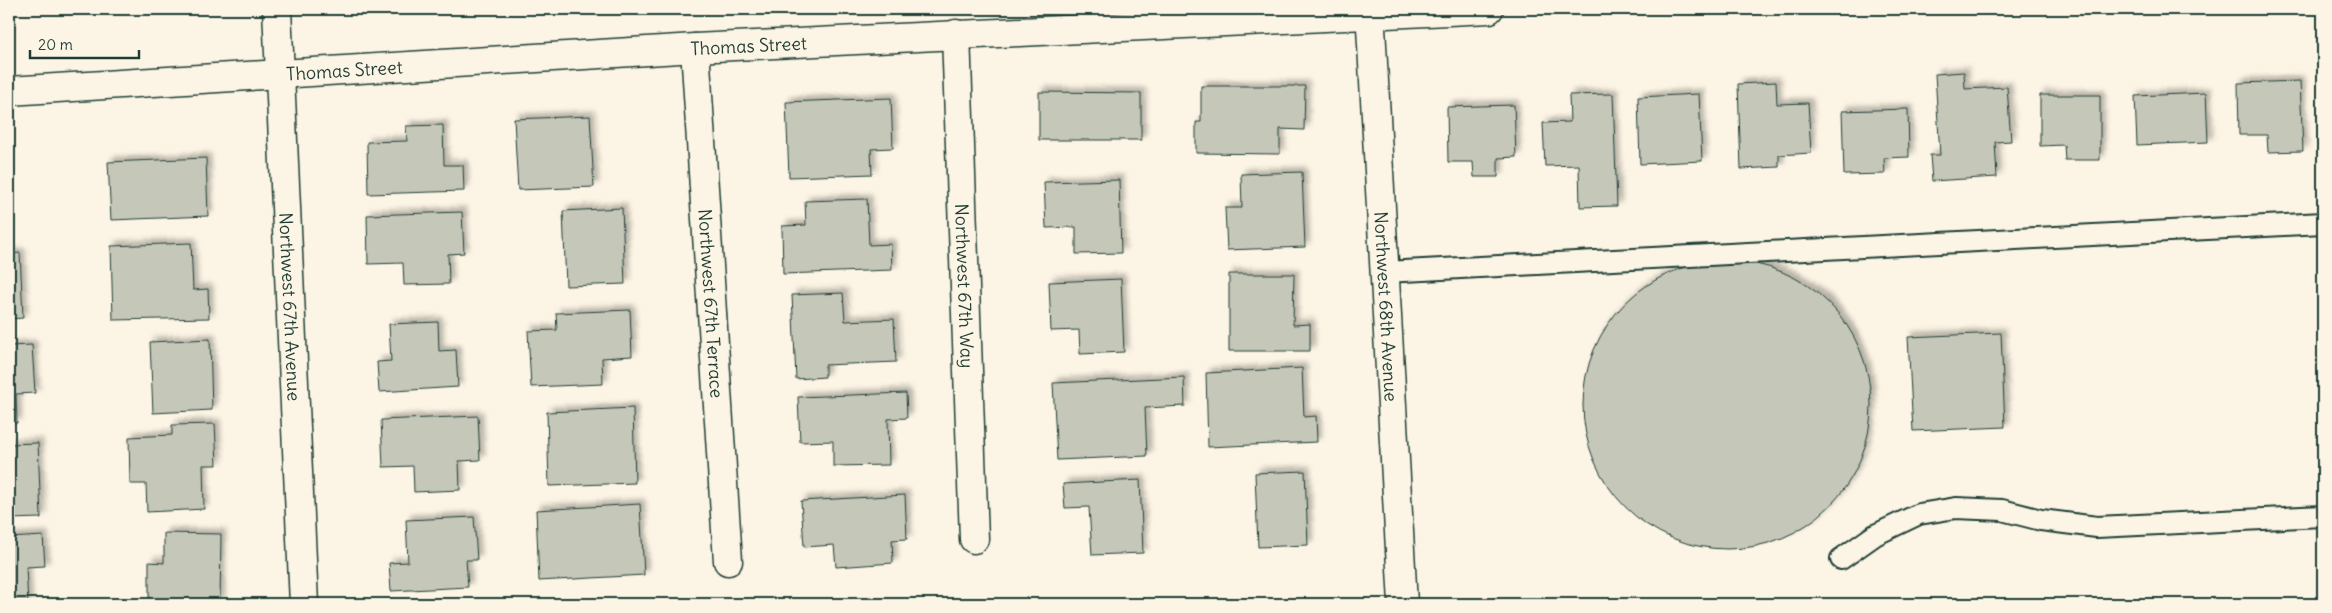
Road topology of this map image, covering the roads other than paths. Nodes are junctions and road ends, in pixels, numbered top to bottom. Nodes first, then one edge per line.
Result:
1 (277, 9) edge
2 (1489, 9) edge
3 (1370, 12) edge
4 (956, 34) junction
5 (695, 48) junction
6 (280, 73) junction
7 (9, 91) edge
8 (2323, 223) edge
9 (1385, 272) junction
10 (2323, 516) edge
11 (974, 539) dead end
12 (1841, 559) dead end
13 (728, 561) dead end
14 (304, 604) edge
15 (1403, 604) edge

1 - 6 street, Northwest 67th Avenue
2 - 3 street, Thomas Street
3 - 4 street, Thomas Street
3 - 9 street, Northwest 68th Avenue
4 - 5 street, Thomas Street
4 - 11 street, Northwest 67th Way
5 - 6 street, Thomas Street
5 - 13 street, Northwest 67th Terrace
6 - 7 street, Thomas Street
6 - 14 street, Northwest 67th Avenue
8 - 9 lane
9 - 15 street, Northwest 68th Avenue
10 - 12 lane

